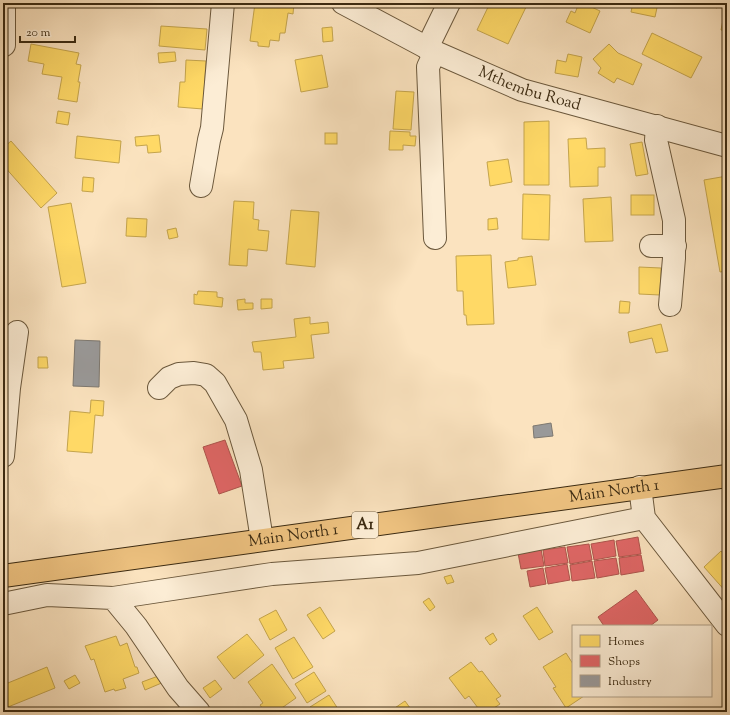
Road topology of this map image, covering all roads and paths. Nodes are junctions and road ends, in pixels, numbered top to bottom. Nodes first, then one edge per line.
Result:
1 (4, 3) edge
2 (223, 3) edge
3 (343, 3) edge
4 (450, 3) edge
5 (4, 45) dead end
6 (431, 50) junction
7 (656, 126) junction
8 (727, 146) edge
9 (201, 186) dead end
10 (434, 238) dead end
11 (651, 246) dead end
12 (675, 246) junction
13 (670, 305) dead end
14 (17, 332) dead end
15 (159, 388) dead end
16 (3, 456) edge
17 (727, 476) edge
18 (640, 487) junction
19 (644, 518) junction
20 (262, 540) junction
21 (3, 576) edge
22 (113, 598) junction
23 (3, 604) edge
24 (727, 625) edge
25 (199, 712) edge

1 - 5 street
2 - 9 street
3 - 6 street, Mthembu Road
4 - 6 street
6 - 7 street, Mthembu Road
6 - 10 street
7 - 8 street, Mthembu Road
7 - 12 street
11 - 12 street
12 - 13 street
14 - 16 street
15 - 20 street
17 - 18 main road, Main North 1 / A1
18 - 19 street
18 - 20 main road, Main North 1 / A1
19 - 22 street
19 - 24 street
20 - 21 main road, Main North 1 / A1
22 - 23 street
22 - 25 street

